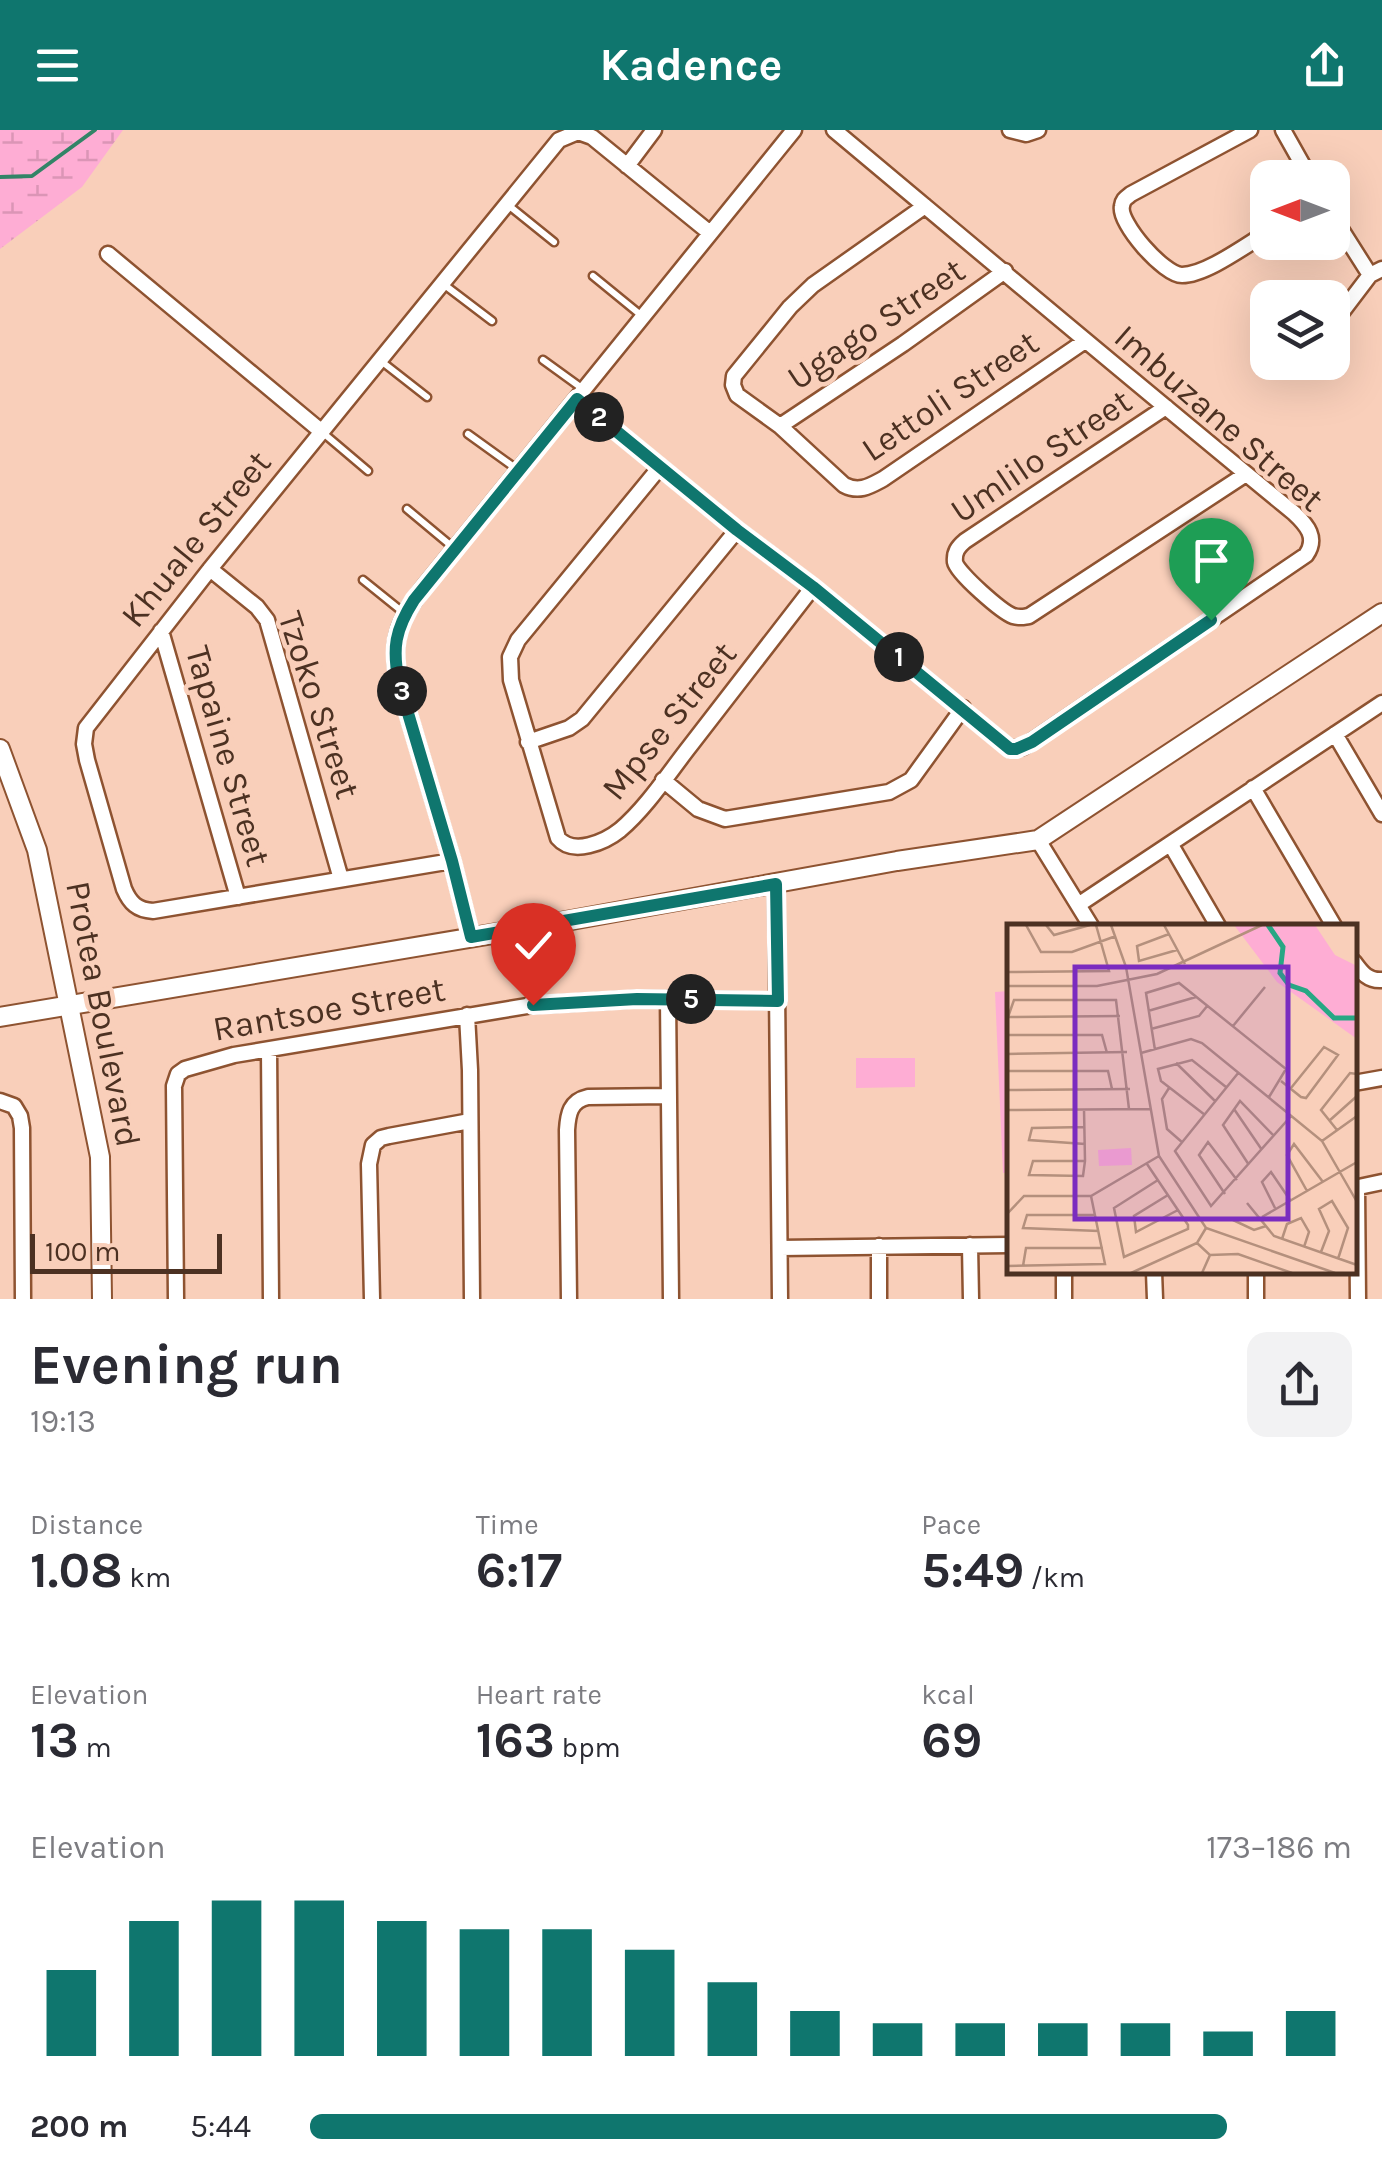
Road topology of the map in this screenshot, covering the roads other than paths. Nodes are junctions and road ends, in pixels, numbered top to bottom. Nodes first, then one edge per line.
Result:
1 (654, 130) edge
2 (794, 130) edge
3 (834, 130) edge
4 (1010, 130) edge
5 (1038, 130) edge
6 (1250, 130) edge
7 (1283, 130) edge
8 (1300, 160) edge
9 (627, 166) junction
10 (506, 204) junction
11 (926, 206) junction
12 (710, 233) junction
13 (1350, 239) edge
14 (554, 242) dead end
15 (1250, 242) edge
16 (108, 254) dead end
17 (1006, 272) junction
18 (1376, 272) edge
19 (593, 276) dead end
20 (442, 283) junction
21 (1350, 303) edge
22 (643, 317) junction
23 (492, 321) dead end
24 (1085, 342) junction
25 (380, 360) junction
26 (543, 360) dead end
27 (580, 395) junction
28 (427, 398) dead end
29 (1166, 407) junction
30 (780, 426) junction
31 (322, 432) junction
32 (468, 434) dead end
33 (660, 467) junction
34 (519, 470) junction
35 (368, 471) dead end
36 (1246, 474) junction
37 (408, 509) dead end
38 (737, 530) junction
39 (456, 550) junction
40 (210, 569) junction
41 (362, 580) dead end
42 (813, 587) junction
43 (405, 614) junction
44 (1382, 614) edge
45 (161, 631) junction
46 (1382, 702) edge
47 (962, 708) junction
48 (1335, 734) junction
49 (528, 742) junction
50 (0, 749) edge
51 (663, 780) junction
52 (1252, 788) junction
53 (1382, 814) edge
54 (1038, 840) junction
55 (1171, 845) junction
56 (452, 861) junction
57 (341, 879) junction
58 (776, 884) junction
59 (238, 898) junction
60 (1078, 905) junction
61 (1090, 924) edge
62 (1217, 924) edge
63 (1333, 924) edge
64 (471, 937) junction
65 (1357, 966) edge
66 (1382, 980) edge
67 (668, 999) junction
68 (778, 1001) junction
69 (70, 1005) junction
70 (467, 1015) junction
71 (0, 1016) edge
72 (269, 1050) junction
73 (1382, 1078) edge
74 (1357, 1082) edge
75 (668, 1096) junction
76 (0, 1101) edge
77 (470, 1121) junction
78 (1382, 1182) edge
79 (1357, 1188) edge
80 (1357, 1244) edge
81 (970, 1245) junction
82 (1007, 1245) edge
83 (879, 1246) junction
84 (780, 1248) junction
85 (23, 1299) edge
86 (102, 1299) edge
87 (176, 1299) edge
88 (271, 1299) edge
89 (372, 1299) edge
90 (472, 1299) edge
91 (569, 1299) edge
92 (670, 1299) edge
93 (780, 1299) edge
94 (880, 1299) edge
95 (971, 1299) edge
96 (1358, 1299) edge

1 - 9 street
2 - 12 street
3 - 11 street, Imbuzane Street
4 - 5 street
6 - 15 street
7 - 8 street
9 - 10 street, Khuale Street
9 - 12 street, Khuale Street
10 - 14 lane
10 - 20 street, Khuale Street
11 - 17 street, Imbuzane Street
11 - 30 street, Lettoli Street
12 - 22 street
13 - 18 street
16 - 31 street
17 - 24 street, Imbuzane Street
17 - 30 street, Ugago Street
18 - 21 street
19 - 22 lane
20 - 23 lane
20 - 25 street, Khuale Street
22 - 27 street
24 - 29 street, Imbuzane Street
24 - 30 street, Lettoli Street
25 - 28 lane
25 - 31 street, Khuale Street
26 - 27 lane
27 - 33 street, Imbuzane Street
27 - 34 street
29 - 36 street, Imbuzane Street
29 - 36 street, Umlilo Street
31 - 35 lane
31 - 40 street, Khuale Street
32 - 34 lane
33 - 38 street, Imbuzane Street
33 - 49 street, Mpse Street
34 - 39 street
36 - 47 street, Imbuzane Street
37 - 39 lane
38 - 42 street, Imbuzane Street
38 - 49 street
39 - 43 street
40 - 45 street, Khuale Street
40 - 57 street, Tzoko Street
41 - 43 lane
42 - 47 street, Imbuzane Street
42 - 51 street, Mpse Street
43 - 56 street
44 - 54 street
45 - 59 street, Tapaine Street
45 - 59 street, Khuale Street
46 - 48 street
47 - 51 street
48 - 52 street
48 - 53 street
49 - 51 street, Mpse Street
50 - 69 street, Protea Boulevard
52 - 55 street
52 - 63 street
54 - 58 street
54 - 60 street
55 - 60 street
55 - 62 street
56 - 57 street, Khuale Street
56 - 64 street
57 - 59 street, Khuale Street
58 - 64 street
58 - 68 street
60 - 61 street
64 - 69 street
65 - 66 street
67 - 68 street, Rantsoe Street
67 - 70 street, Rantsoe Street
67 - 75 street
68 - 84 street
69 - 71 street
69 - 86 street, Protea Boulevard
70 - 72 street, Rantsoe Street
70 - 77 street
72 - 87 street, Rantsoe Street
72 - 88 street
73 - 74 street
75 - 91 street
75 - 92 street
76 - 85 street
77 - 89 street
77 - 90 street
78 - 79 street
80 - 96 street
81 - 82 street
81 - 83 street
81 - 95 street
83 - 84 street
83 - 94 street
84 - 93 street

